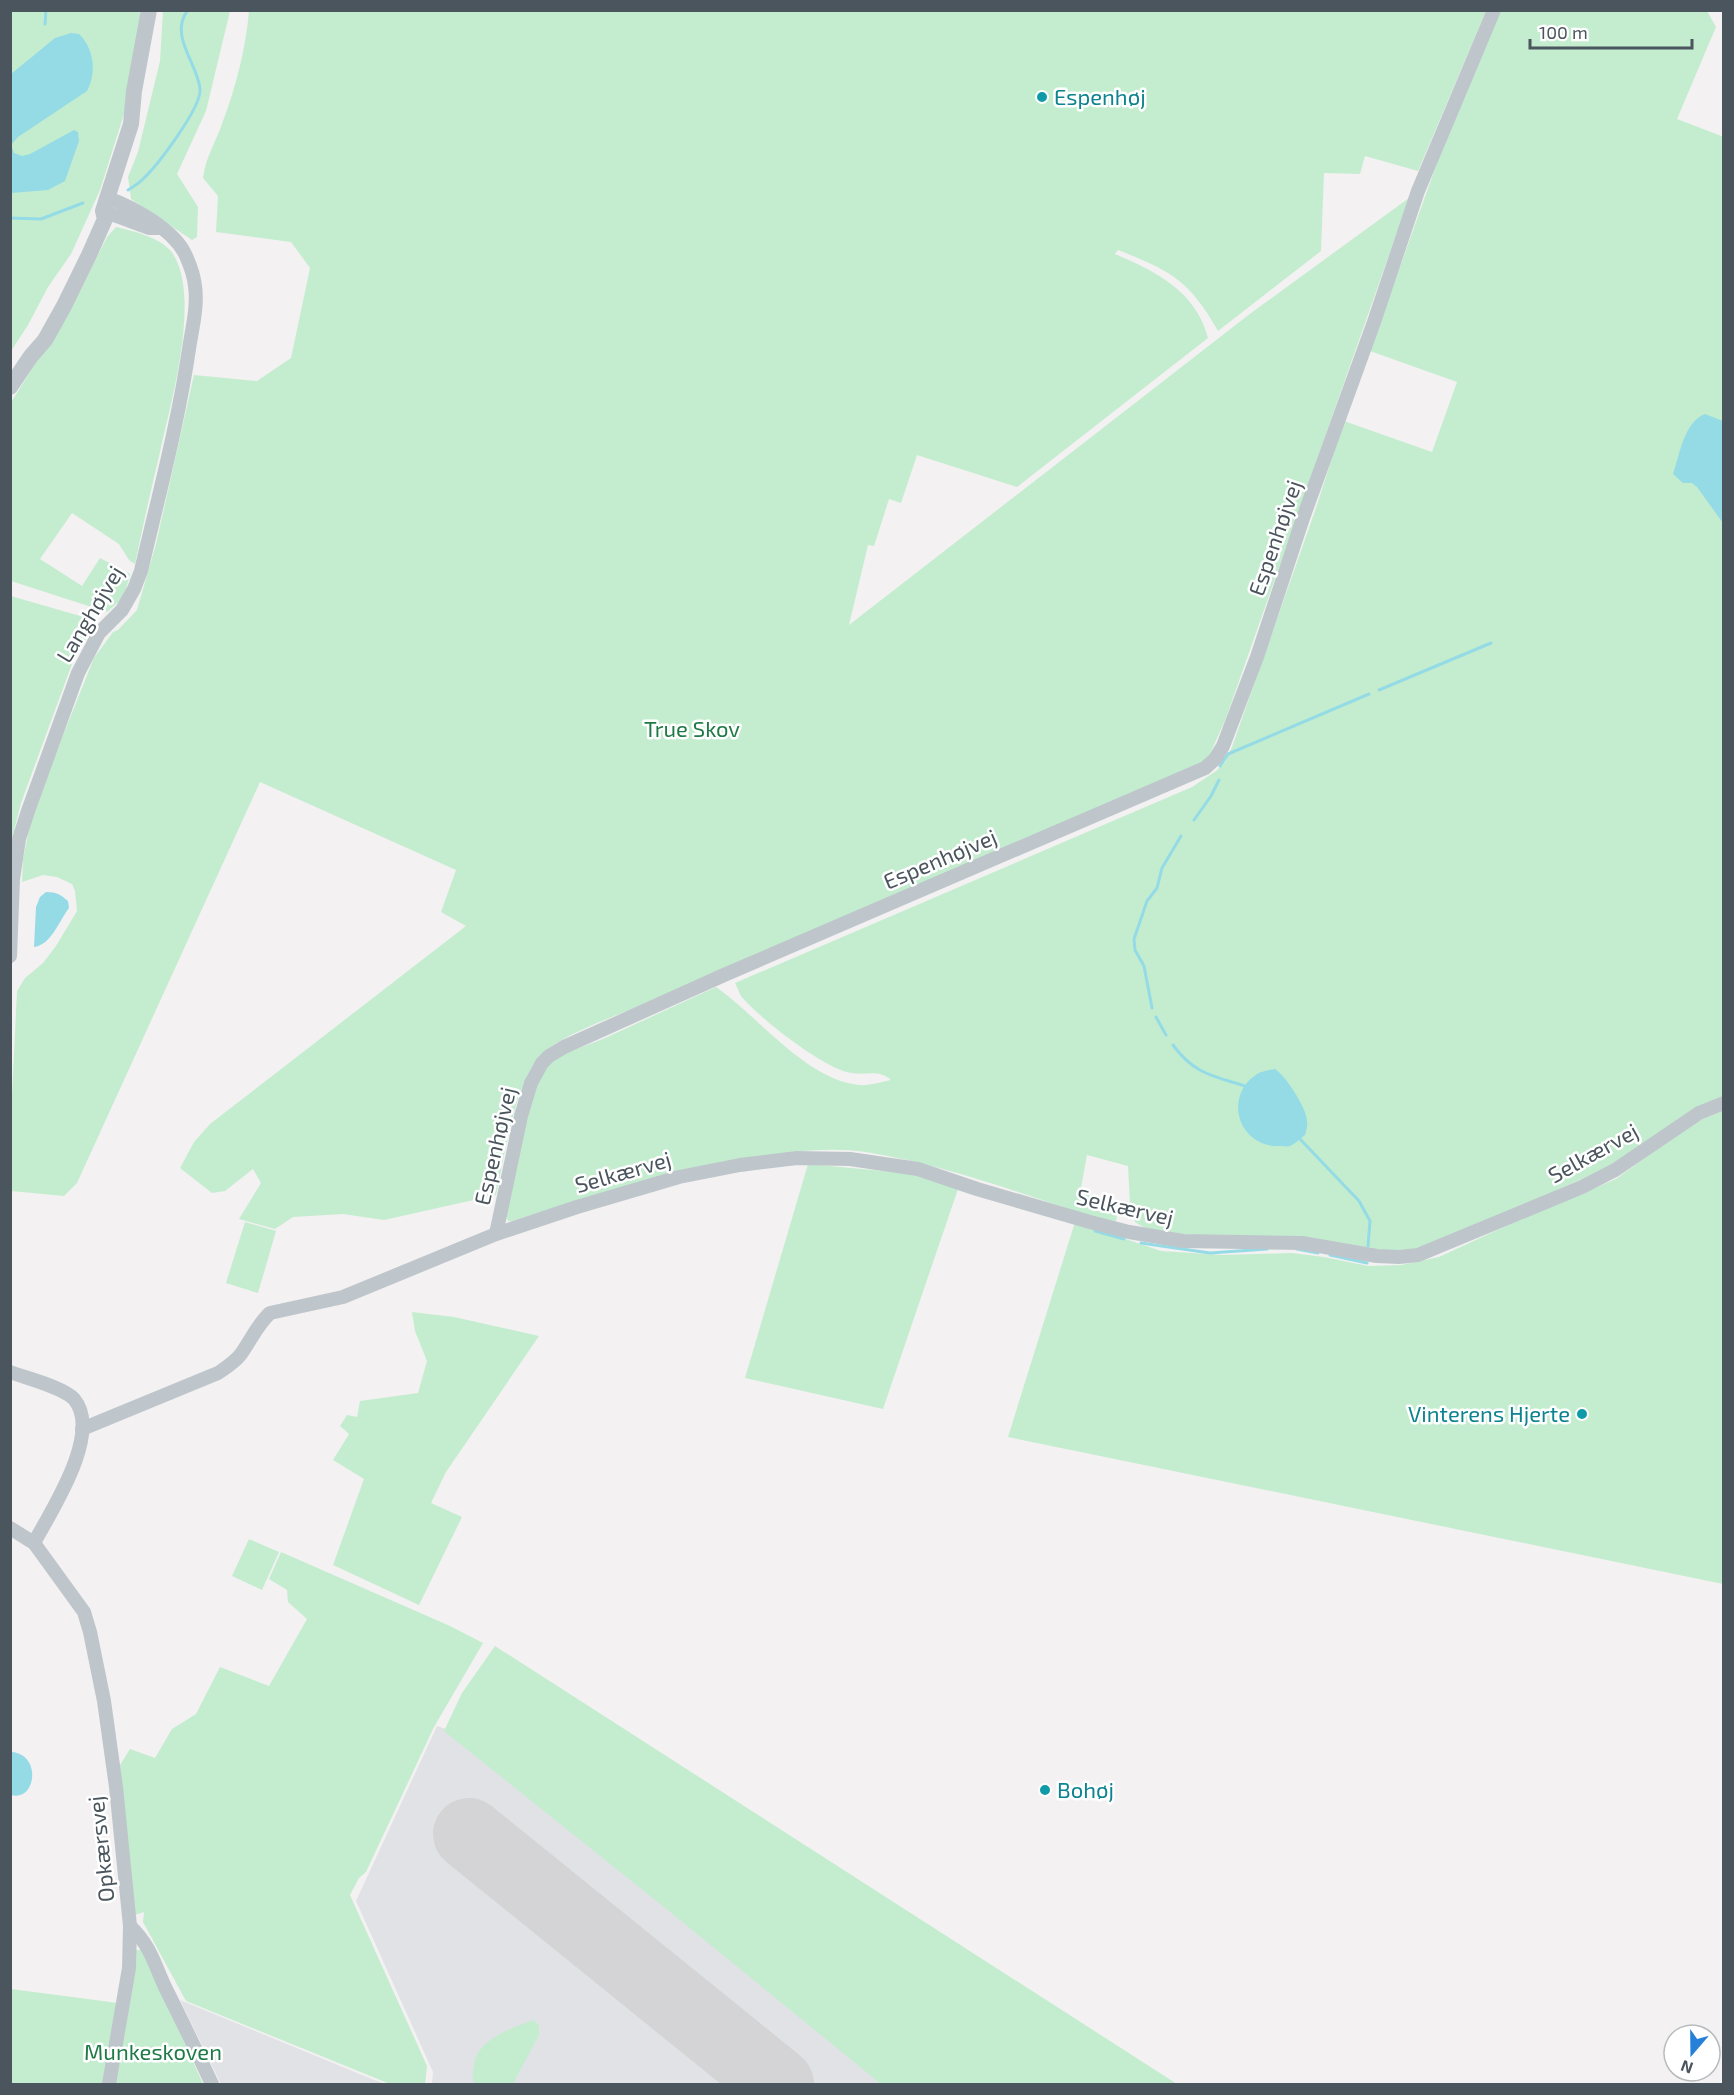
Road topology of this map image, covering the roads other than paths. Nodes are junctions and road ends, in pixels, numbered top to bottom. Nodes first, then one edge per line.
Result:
1 (149, 10) edge
2 (158, 10) edge
3 (1494, 10) edge
4 (131, 124) junction
5 (105, 204) junction
6 (10, 387) edge
7 (10, 956) edge
8 (1724, 1103) edge
9 (496, 1234) junction
10 (10, 1372) edge
11 (82, 1429) junction
12 (10, 1528) edge
13 (34, 1543) junction
14 (130, 1926) junction
15 (109, 2085) edge
16 (212, 2085) edge

1 - 4 street
2 - 4 street
3 - 9 street, Espenhøjvej
4 - 5 street
5 - 6 street
5 - 7 street, Langhøjvej
8 - 9 street, Selkærvej
9 - 11 street, Espenhøjvej
10 - 11 street
11 - 13 street
12 - 13 street
13 - 14 street, Opkærsvej
14 - 15 street, Opkærsvej
14 - 16 street

